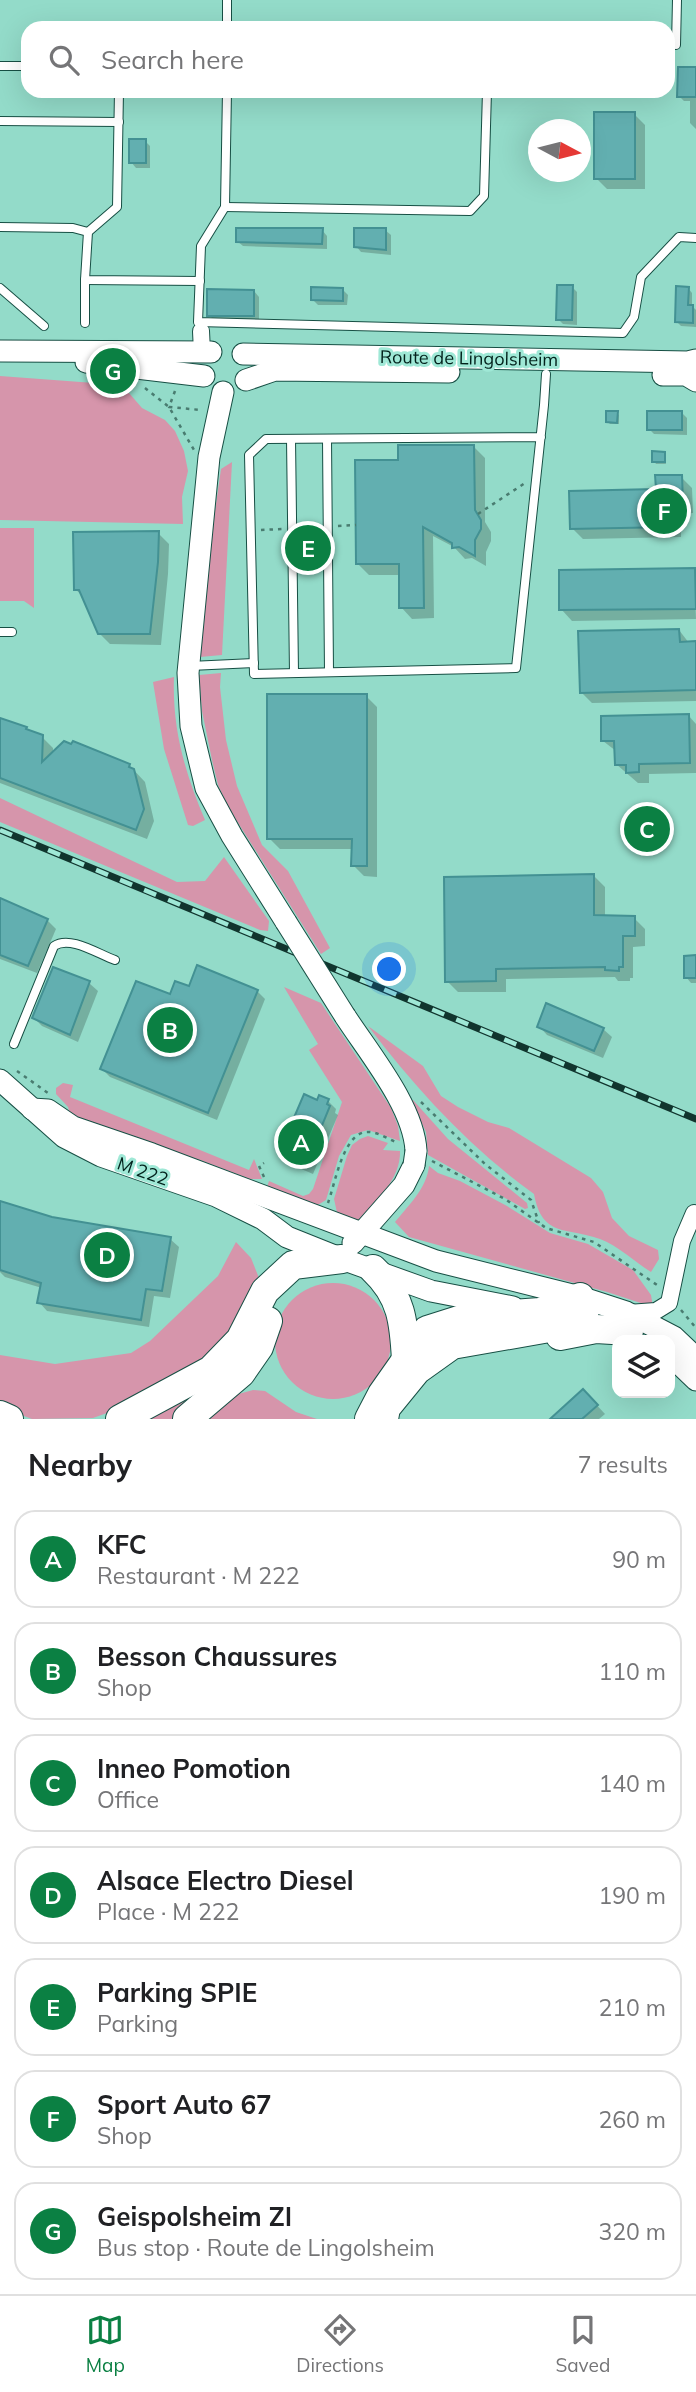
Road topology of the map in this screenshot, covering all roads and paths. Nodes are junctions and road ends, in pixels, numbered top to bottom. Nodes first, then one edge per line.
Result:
1 (227, 0) edge
2 (677, 0) edge
3 (227, 21) edge
4 (676, 45) dead end
5 (0, 66) edge
6 (21, 66) edge
7 (119, 98) edge
8 (227, 98) edge
9 (487, 98) edge
10 (0, 121) edge
11 (119, 122) junction
12 (225, 207) junction
13 (0, 227) edge
14 (88, 232) junction
15 (696, 238) edge
16 (85, 280) junction
17 (200, 281) junction
18 (0, 288) edge
19 (85, 323) dead end
20 (44, 327) dead end
21 (203, 339) junction
22 (0, 351) edge
23 (243, 354) junction
24 (0, 357) edge
25 (696, 360) edge
26 (183, 372) junction
27 (546, 374) junction
28 (204, 376) junction
29 (246, 380) junction
30 (696, 381) edge
31 (142, 385) dead end
32 (221, 402) junction
33 (169, 407) junction
34 (541, 437) junction
35 (290, 439) junction
36 (327, 439) junction
37 (209, 457) junction
38 (537, 475) junction
39 (478, 514) dead end
40 (0, 632) edge
41 (12, 632) dead end
42 (254, 663) junction
43 (189, 666) junction
44 (329, 672) junction
45 (294, 673) junction
46 (114, 960) dead end
47 (14, 1044) dead end
48 (25, 1074) dead end
49 (0, 1080) edge
50 (44, 1089) dead end
51 (417, 1097) dead end
52 (32, 1109) junction
53 (694, 1213) dead end
54 (362, 1234) junction
55 (342, 1259) junction
56 (373, 1269) junction
57 (674, 1303) junction
58 (579, 1309) junction
59 (540, 1312) junction
60 (634, 1328) edge
61 (696, 1328) edge
62 (696, 1358) edge
63 (406, 1360) junction
64 (675, 1360) edge
65 (696, 1380) edge
66 (0, 1415) edge
67 (9, 1419) edge
68 (120, 1419) edge
69 (187, 1419) edge
70 (369, 1419) edge
71 (384, 1419) edge
72 (395, 1419) edge

1 - 3 lane
2 - 4 lane
5 - 6 lane
7 - 11 lane
8 - 12 lane
9 - 12 lane
10 - 11 lane
11 - 14 lane
12 - 17 lane
13 - 14 lane
14 - 16 lane
15 - 21 lane
16 - 17 lane
16 - 19 lane
17 - 21 lane
18 - 20 lane
21 - 22 main road
21 - 23 main road, Route de Lingolsheim
21 - 28 main road
23 - 25 main road, Route de Lingolsheim
23 - 29 main road
24 - 26 main road
26 - 28 main road
26 - 33 path
27 - 29 main road, Route de Lingolsheim
27 - 30 main road, Route de Lingolsheim
27 - 34 lane
28 - 32 main road
29 - 32 main road, Route de Lingolsheim
31 - 33 path
32 - 33 path
32 - 37 main road
33 - 37 path
34 - 36 lane
34 - 38 lane
35 - 36 lane
35 - 42 lane
35 - 45 lane
36 - 44 lane
37 - 43 main road
38 - 39 path
38 - 44 lane
40 - 41 lane
42 - 43 lane
42 - 45 lane
43 - 54 main road, bridge
44 - 45 lane
46 - 47 lane
48 - 50 path
49 - 52 main road, M 222
51 - 57 path
52 - 54 main road, M 222
52 - 55 main road, M 222
53 - 57 street
54 - 55 main road
54 - 58 main road
55 - 56 main road, M 222
55 - 68 highway
55 - 69 highway
56 - 59 main road, M 222
56 - 63 highway
57 - 60 street
57 - 61 path
58 - 59 highway
58 - 60 main road
58 - 71 highway
59 - 63 highway
60 - 62 main road
60 - 72 highway
63 - 70 highway
64 - 65 main road
66 - 67 highway

